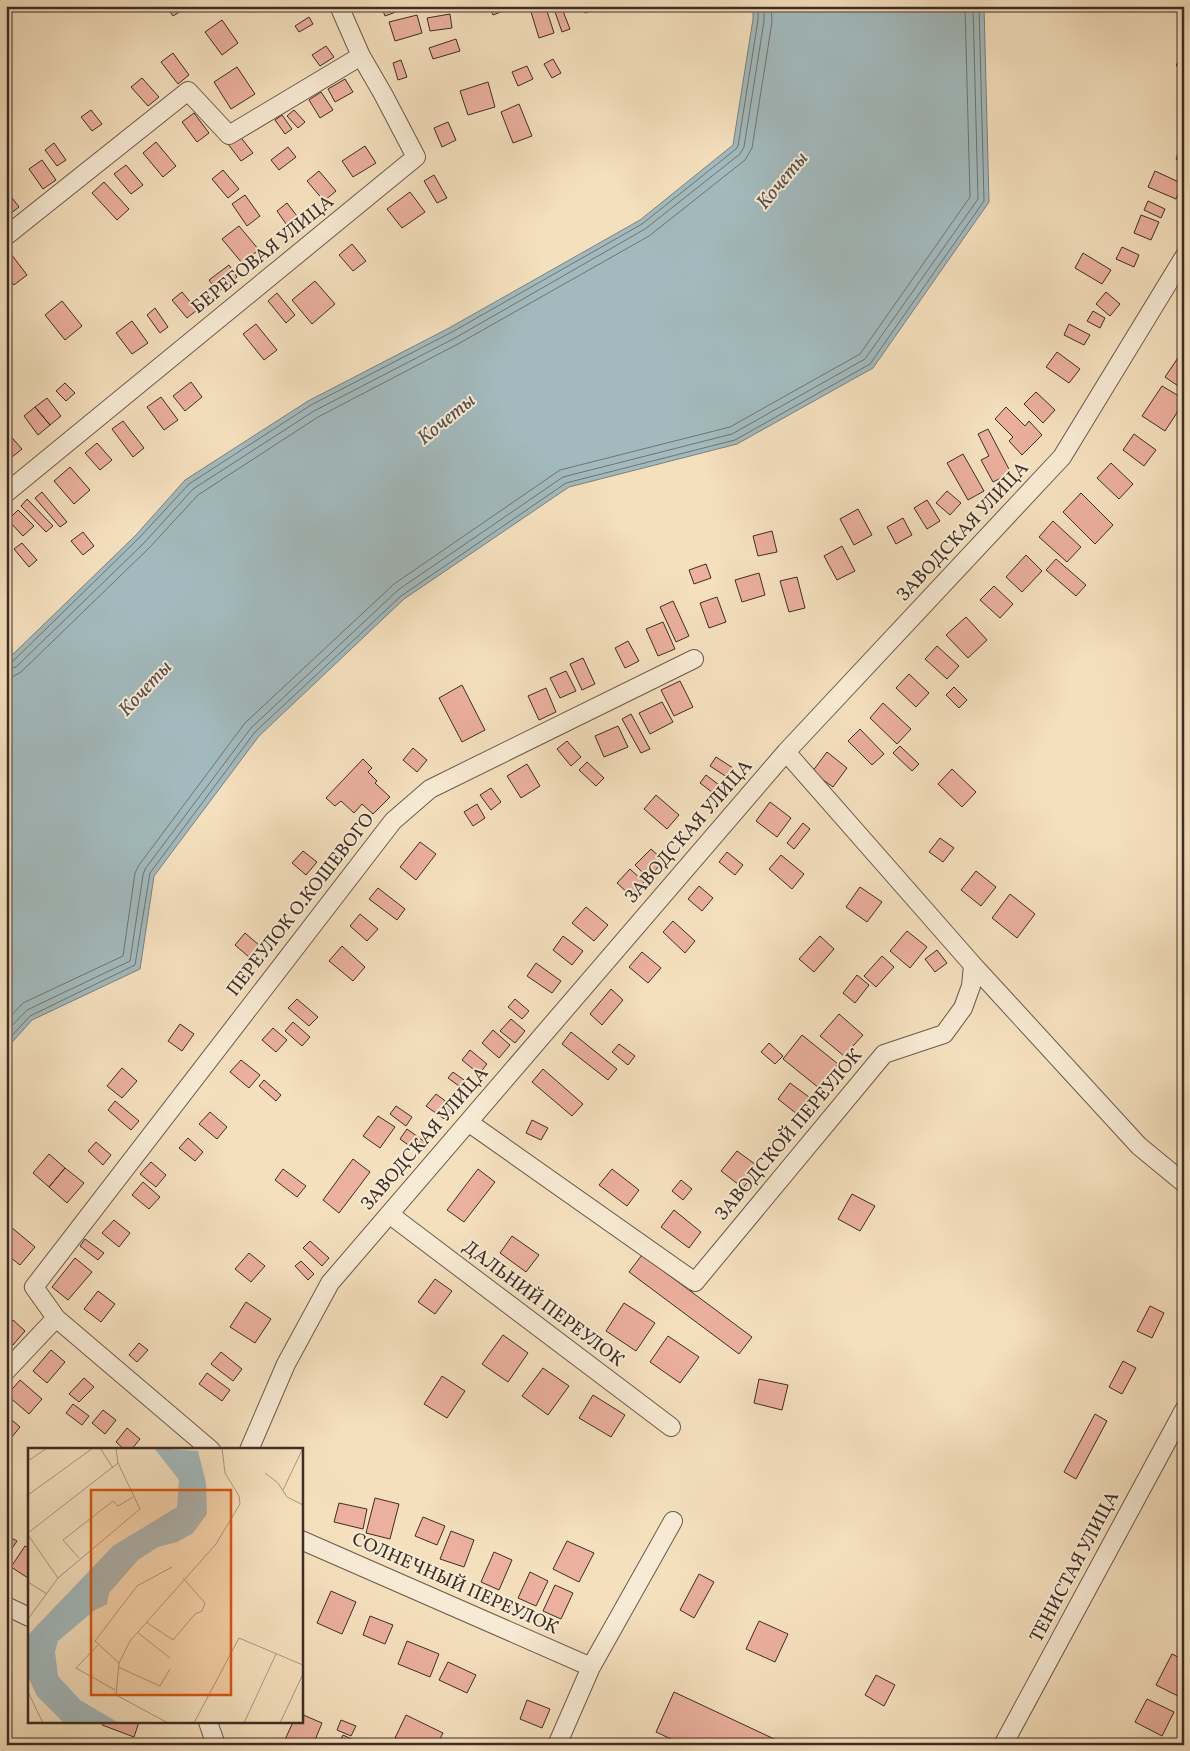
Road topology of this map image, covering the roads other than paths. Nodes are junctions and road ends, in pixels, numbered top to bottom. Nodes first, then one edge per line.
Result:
1 (339, 6) edge
2 (361, 56) junction
3 (6, 236) edge
4 (1184, 257) edge
5 (6, 493) edge
6 (694, 659) dead end
7 (786, 752) junction
8 (973, 965) junction
9 (468, 1122) junction
10 (1184, 1183) edge
11 (389, 1214) junction
12 (56, 1318) junction
13 (6, 1371) edge
14 (1184, 1410) edge
15 (672, 1427) dead end
16 (209, 1448) edge
17 (250, 1448) edge
18 (673, 1521) dead end
19 (302, 1540) edge
20 (6, 1606) edge
21 (28, 1617) edge
22 (591, 1667) junction
23 (209, 1724) edge
24 (216, 1745) edge
25 (557, 1745) edge
26 (1003, 1745) edge

1 - 2 street, БЕРЕГОВАЯ УЛИЦА
2 - 3 street
2 - 5 street, БЕРЕГОВАЯ УЛИЦА
4 - 7 street, ЗАВОДСКАЯ УЛИЦА
6 - 12 street, ПЕРЕУЛОК О.КОШЕВОГО
7 - 8 street
7 - 9 street, ЗАВОДСКАЯ УЛИЦА
8 - 9 street, ЗАВОДСКОЙ ПЕРЕУЛОК
8 - 10 street
9 - 11 street, ЗАВОДСКАЯ УЛИЦА
11 - 15 street, ДАЛЬНИЙ ПЕРЕУЛОК
11 - 17 street, ЗАВОДСКАЯ УЛИЦА
12 - 13 street
12 - 16 street
14 - 26 street, ТЕНИСТАЯ УЛИЦА
18 - 22 street
19 - 22 street, СОЛНЕЧНЫЙ ПЕРЕУЛОК
20 - 21 street
22 - 25 street
23 - 24 street

